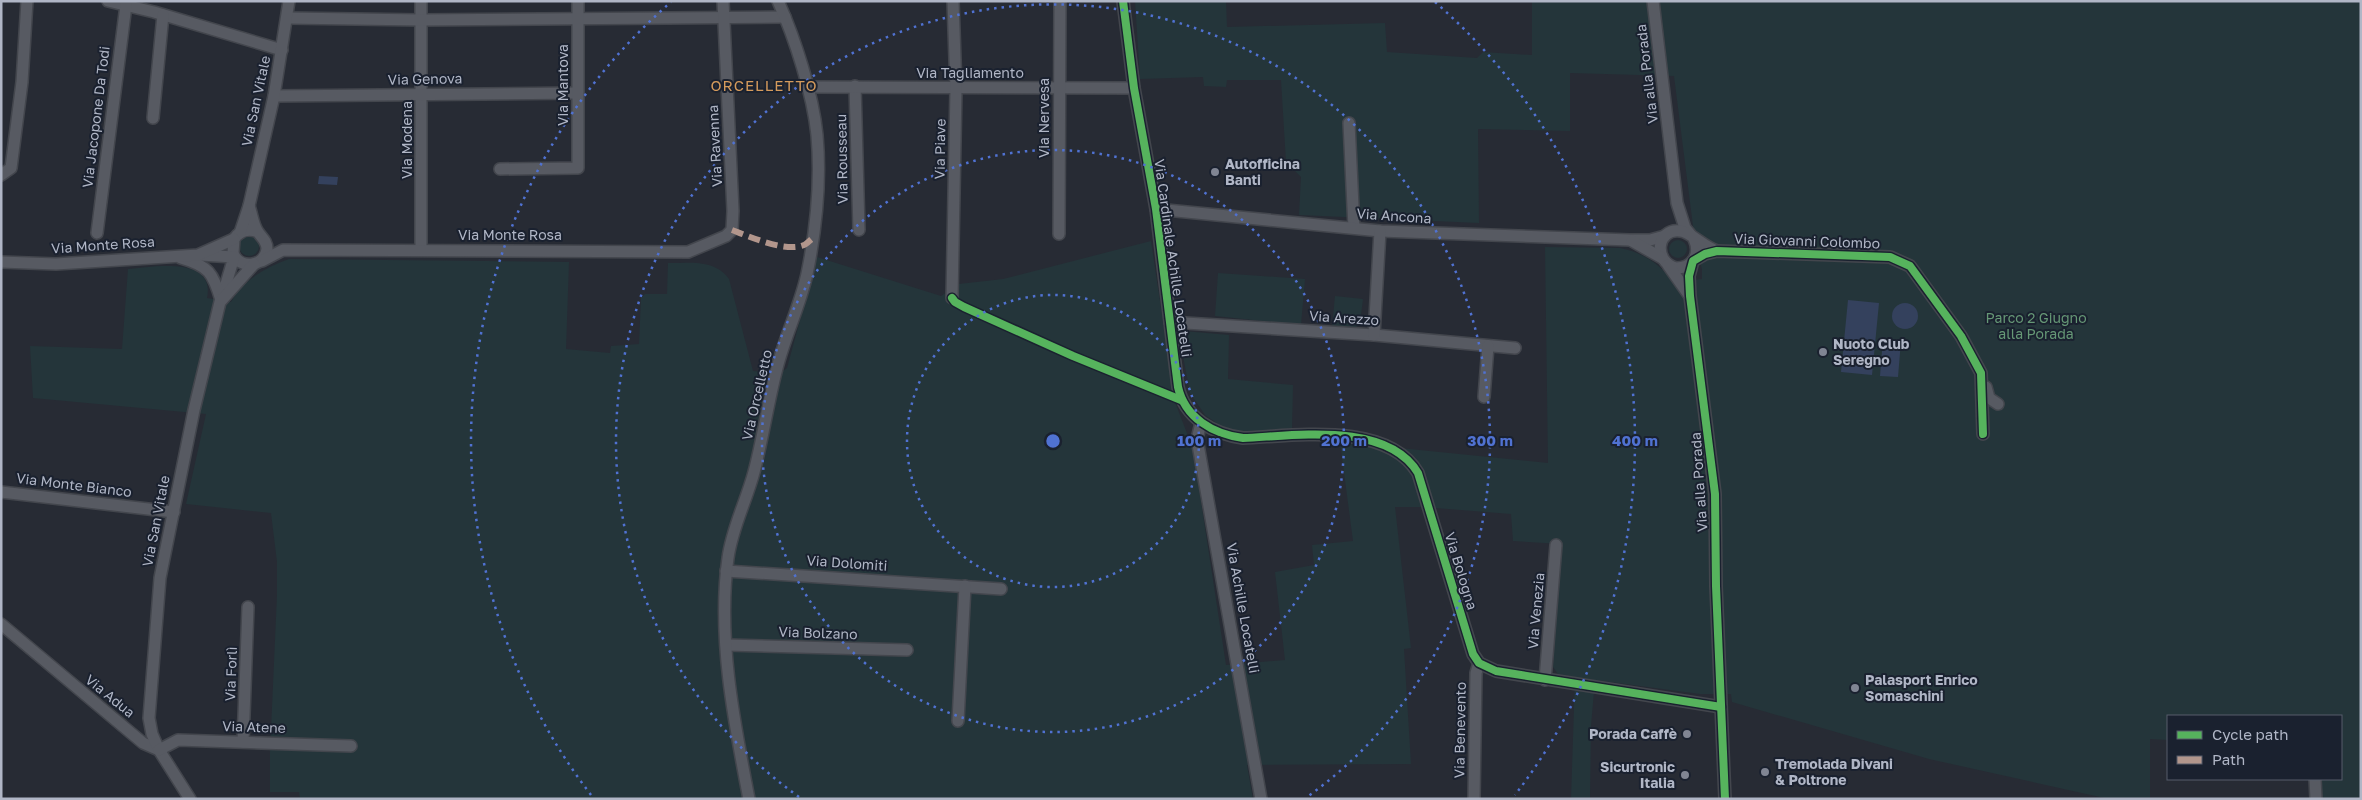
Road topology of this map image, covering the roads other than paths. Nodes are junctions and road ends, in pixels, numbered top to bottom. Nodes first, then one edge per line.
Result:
1 (27, 1) edge
2 (108, 1) edge
3 (290, 1) edge
4 (420, 1) edge
5 (578, 1) edge
6 (723, 1) edge
7 (778, 1) edge
8 (953, 1) edge
9 (1060, 1) edge
10 (1123, 1) edge
11 (1653, 1) edge
12 (140, 5) edge
13 (126, 6) junction
14 (163, 15) junction
15 (785, 17) junction
16 (288, 18) junction
17 (724, 18) junction
18 (578, 19) junction
19 (420, 20) junction
20 (282, 50) junction
21 (856, 86) junction
22 (807, 87) junction
23 (1059, 88) junction
24 (1134, 88) junction
25 (956, 89) junction
26 (578, 93) junction
27 (422, 94) junction
28 (274, 96) junction
29 (153, 118) dead end
30 (1349, 123) dead end
31 (500, 169) dead end
32 (1, 175) edge
33 (1677, 203) junction
34 (249, 206) junction
35 (1156, 209) junction
36 (1354, 228) junction
37 (732, 230) joint
38 (859, 230) dead end
39 (1380, 231) junction
40 (97, 233) dead end
41 (260, 234) junction
42 (1060, 234) dead end
43 (1667, 234) junction
44 (237, 236) junction
45 (1692, 237) junction
46 (1630, 240) junction
47 (283, 250) junction
48 (421, 250) junction
49 (1717, 251) junction
50 (198, 254) junction
51 (170, 256) junction
52 (234, 257) junction
53 (1665, 261) junction
54 (1693, 261) junction
55 (1, 262) edge
56 (258, 262) junction
57 (1690, 296) junction
58 (952, 298) dead end
59 (221, 300) junction
60 (1170, 322) junction
61 (1374, 336) junction
62 (1488, 346) junction
63 (1515, 348) dead end
64 (1982, 373) junction
65 (1484, 397) dead end
66 (1998, 404) dead end
67 (1201, 423) junction
68 (1983, 434) dead end
69 (1, 492) edge
70 (174, 512) junction
71 (1556, 545) dead end
72 (726, 570) junction
73 (965, 586) junction
74 (1001, 589) dead end
75 (248, 607) dead end
76 (1, 624) edge
77 (727, 646) junction
78 (907, 650) dead end
79 (1479, 663) junction
80 (1545, 680) junction
81 (1721, 704) junction
82 (958, 721) dead end
83 (243, 742) junction
84 (351, 746) dead end
85 (158, 750) junction
86 (2315, 780) edge
87 (190, 799) edge
88 (749, 799) edge
89 (1261, 799) edge
90 (1474, 799) edge
91 (1725, 799) edge
92 (2316, 799) edge

1 - 32 street
2 - 13 street
3 - 16 street, Via San Vitale
4 - 19 street, Via Modena
5 - 18 street, Via Mantova
6 - 17 street, Via Ravenna
7 - 15 street, Via Orcelletto
8 - 25 street, Via Piave
9 - 23 street, Via Nervesa
10 - 24 street, Via Cardinale Achille Locatelli
11 - 33 street, Via alla Porada
12 - 13 street
12 - 14 street
13 - 40 street, Via Jacopone Da Todi
14 - 20 street
14 - 29 street
15 - 17 street
15 - 22 street, Via Orcelletto
16 - 19 street
16 - 20 street, Via San Vitale
17 - 18 street
17 - 37 street, Via Ravenna
18 - 19 street
18 - 26 street, Via Mantova
19 - 27 street, Via Modena
20 - 28 street, Via San Vitale
21 - 22 street, Via Tagliamento
21 - 25 street, Via Tagliamento
21 - 38 street, Via Rousseau
22 - 72 street, Via Orcelletto
23 - 24 street, Via Tagliamento
23 - 25 street, Via Tagliamento
23 - 42 street, Via Nervesa
24 - 35 street, Via Cardinale Achille Locatelli
25 - 58 street, Via Piave
26 - 27 street, Via Genova
26 - 31 street, Via Mantova
27 - 28 street, Via Genova
27 - 48 street, Via Modena
28 - 34 street, Via San Vitale
30 - 36 street
33 - 43 street, Via alla Porada
33 - 45 street, Via alla Porada
34 - 41 street
34 - 44 street, Via San Vitale
35 - 36 street, Via Ancona
35 - 60 street, Via Cardinale Achille Locatelli
36 - 39 street, Via Ancona
37 - 48 street, Via Monte Rosa
39 - 46 street, Via Ancona
39 - 61 street
41 - 44 street
41 - 47 street
41 - 56 street
43 - 45 street
43 - 46 street, Via Ancona
43 - 53 street
44 - 50 street, Via Monte Rosa
44 - 52 street
45 - 49 street, Via Giovanni Colombo
45 - 54 street
46 - 53 street, Via Ancona
47 - 48 street, Via Monte Rosa
47 - 56 street, Via Monte Rosa
49 - 54 street, Via Giovanni Colombo
49 - 64 street, Via Giovanni Colombo
50 - 51 street, Via Monte Rosa
50 - 52 street
51 - 55 street, Via Monte Rosa
51 - 59 street
52 - 56 street
52 - 59 street, Via San Vitale
53 - 54 street
53 - 57 street, Via alla Porada
54 - 57 street, Via alla Porada
56 - 59 street, Via San Vitale
57 - 81 street, Via alla Porada
59 - 70 street, Via San Vitale
60 - 61 street, Via Arezzo
60 - 67 street, Via Cardinale Achille Locatelli
61 - 62 street, Via Arezzo
62 - 63 street, Via Arezzo
62 - 65 street
64 - 66 street
64 - 68 street, Via Giovanni Colombo
67 - 79 street, Via Bologna
67 - 89 street, Via Achille Locatelli
69 - 70 street, Via Monte Bianco
70 - 85 street, Via San Vitale
71 - 80 street, Via Venezia
72 - 73 street, Via Dolomiti
72 - 77 street, Via Orcelletto
73 - 74 street, Via Dolomiti
73 - 82 street
75 - 83 street, Via Forlì
76 - 85 street, Via Adua
77 - 78 street, Via Bolzano
77 - 88 street, Via Orcelletto
79 - 80 street
79 - 90 street, Via Benevento
80 - 81 street
81 - 91 street, Via alla Porada
83 - 84 street, Via Atene
83 - 85 street, Via Atene
85 - 87 street, Via Adua
86 - 92 street

